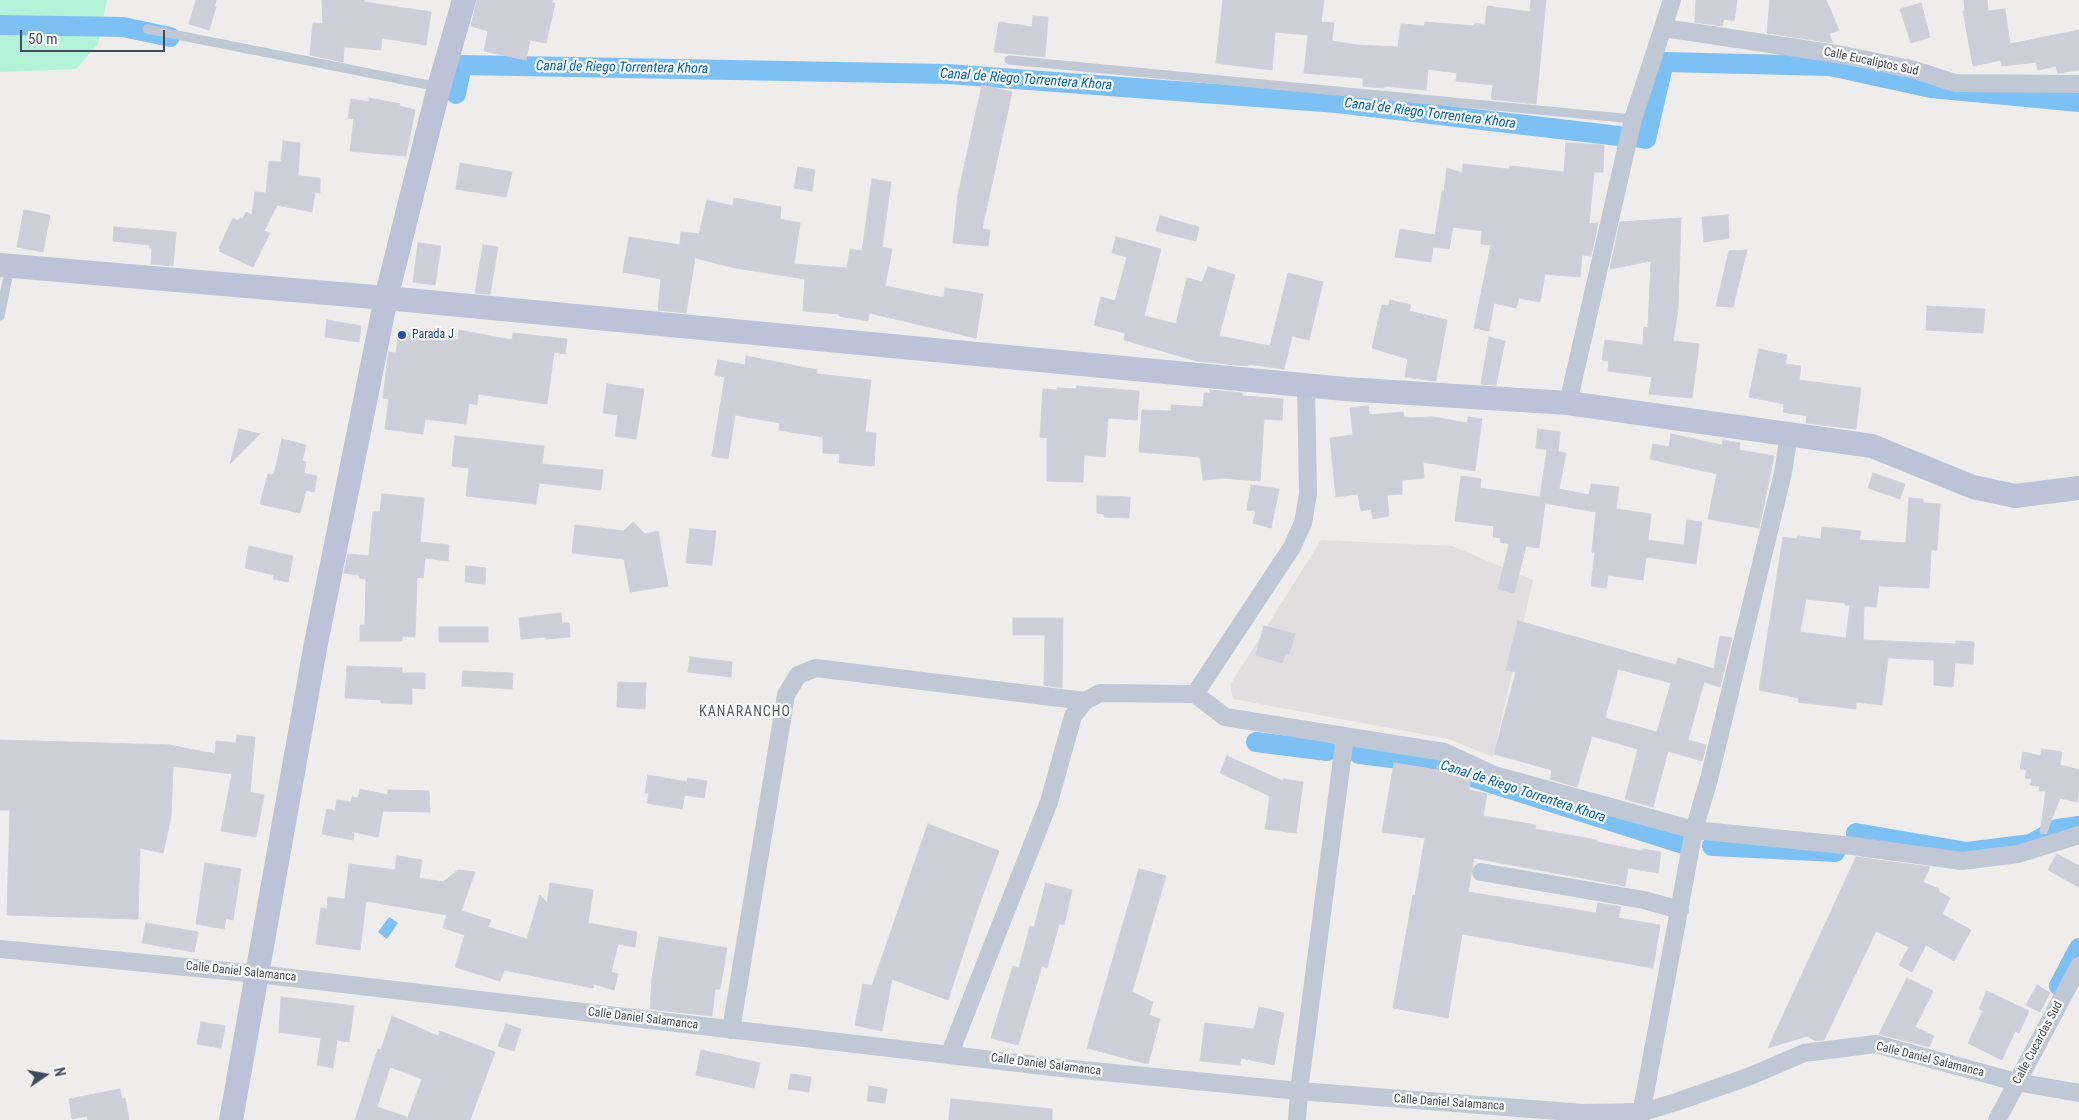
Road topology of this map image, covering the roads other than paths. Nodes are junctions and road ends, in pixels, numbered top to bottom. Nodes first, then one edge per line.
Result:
1 (464, 0) edge
2 (1672, 0) edge
3 (1664, 28) junction
4 (147, 29) dead end
5 (1009, 60) dead end
6 (2079, 84) edge
7 (439, 87) junction
8 (1633, 119) junction
9 (5, 265) edge
10 (386, 298) junction
11 (0, 316) edge
12 (1306, 385) junction
13 (1568, 403) junction
14 (1789, 434) junction
15 (2079, 488) edge
16 (1195, 694) junction
17 (1085, 701) junction
18 (1345, 736) junction
19 (1694, 830) junction
20 (2079, 835) edge
21 (1480, 872) dead end
22 (1680, 910) junction
23 (0, 949) edge
24 (2079, 966) edge
25 (258, 974) junction
26 (731, 1030) junction
27 (950, 1053) junction
28 (2016, 1082) junction
29 (1299, 1091) junction
30 (2079, 1092) edge
31 (1642, 1116) edge
32 (231, 1120) edge
33 (1297, 1120) edge
34 (1997, 1120) edge

1 - 7 main road
2 - 3 street
3 - 6 street, Calle Eucaliptos Sud
3 - 8 street
4 - 7 lane
5 - 8 lane
7 - 10 main road
8 - 13 street
9 - 10 main road
9 - 11 lane
10 - 12 main road
10 - 25 main road
12 - 13 main road
12 - 16 street
13 - 14 main road
14 - 15 main road
14 - 19 street
16 - 17 street
16 - 18 street
17 - 26 street
17 - 27 street
18 - 19 street
18 - 29 street
19 - 20 street
19 - 22 street
21 - 22 street
22 - 31 street
23 - 25 street, Calle Daniel Salamanca
24 - 28 street, Calle Cucardas Sud
25 - 26 street, Calle Daniel Salamanca
25 - 32 main road
26 - 27 street, Calle Daniel Salamanca
27 - 29 street, Calle Daniel Salamanca
28 - 30 street, Calle Daniel Salamanca
28 - 31 street, Calle Daniel Salamanca
28 - 34 street, Calle Cucardas Sud
29 - 31 street, Calle Daniel Salamanca
29 - 33 street

